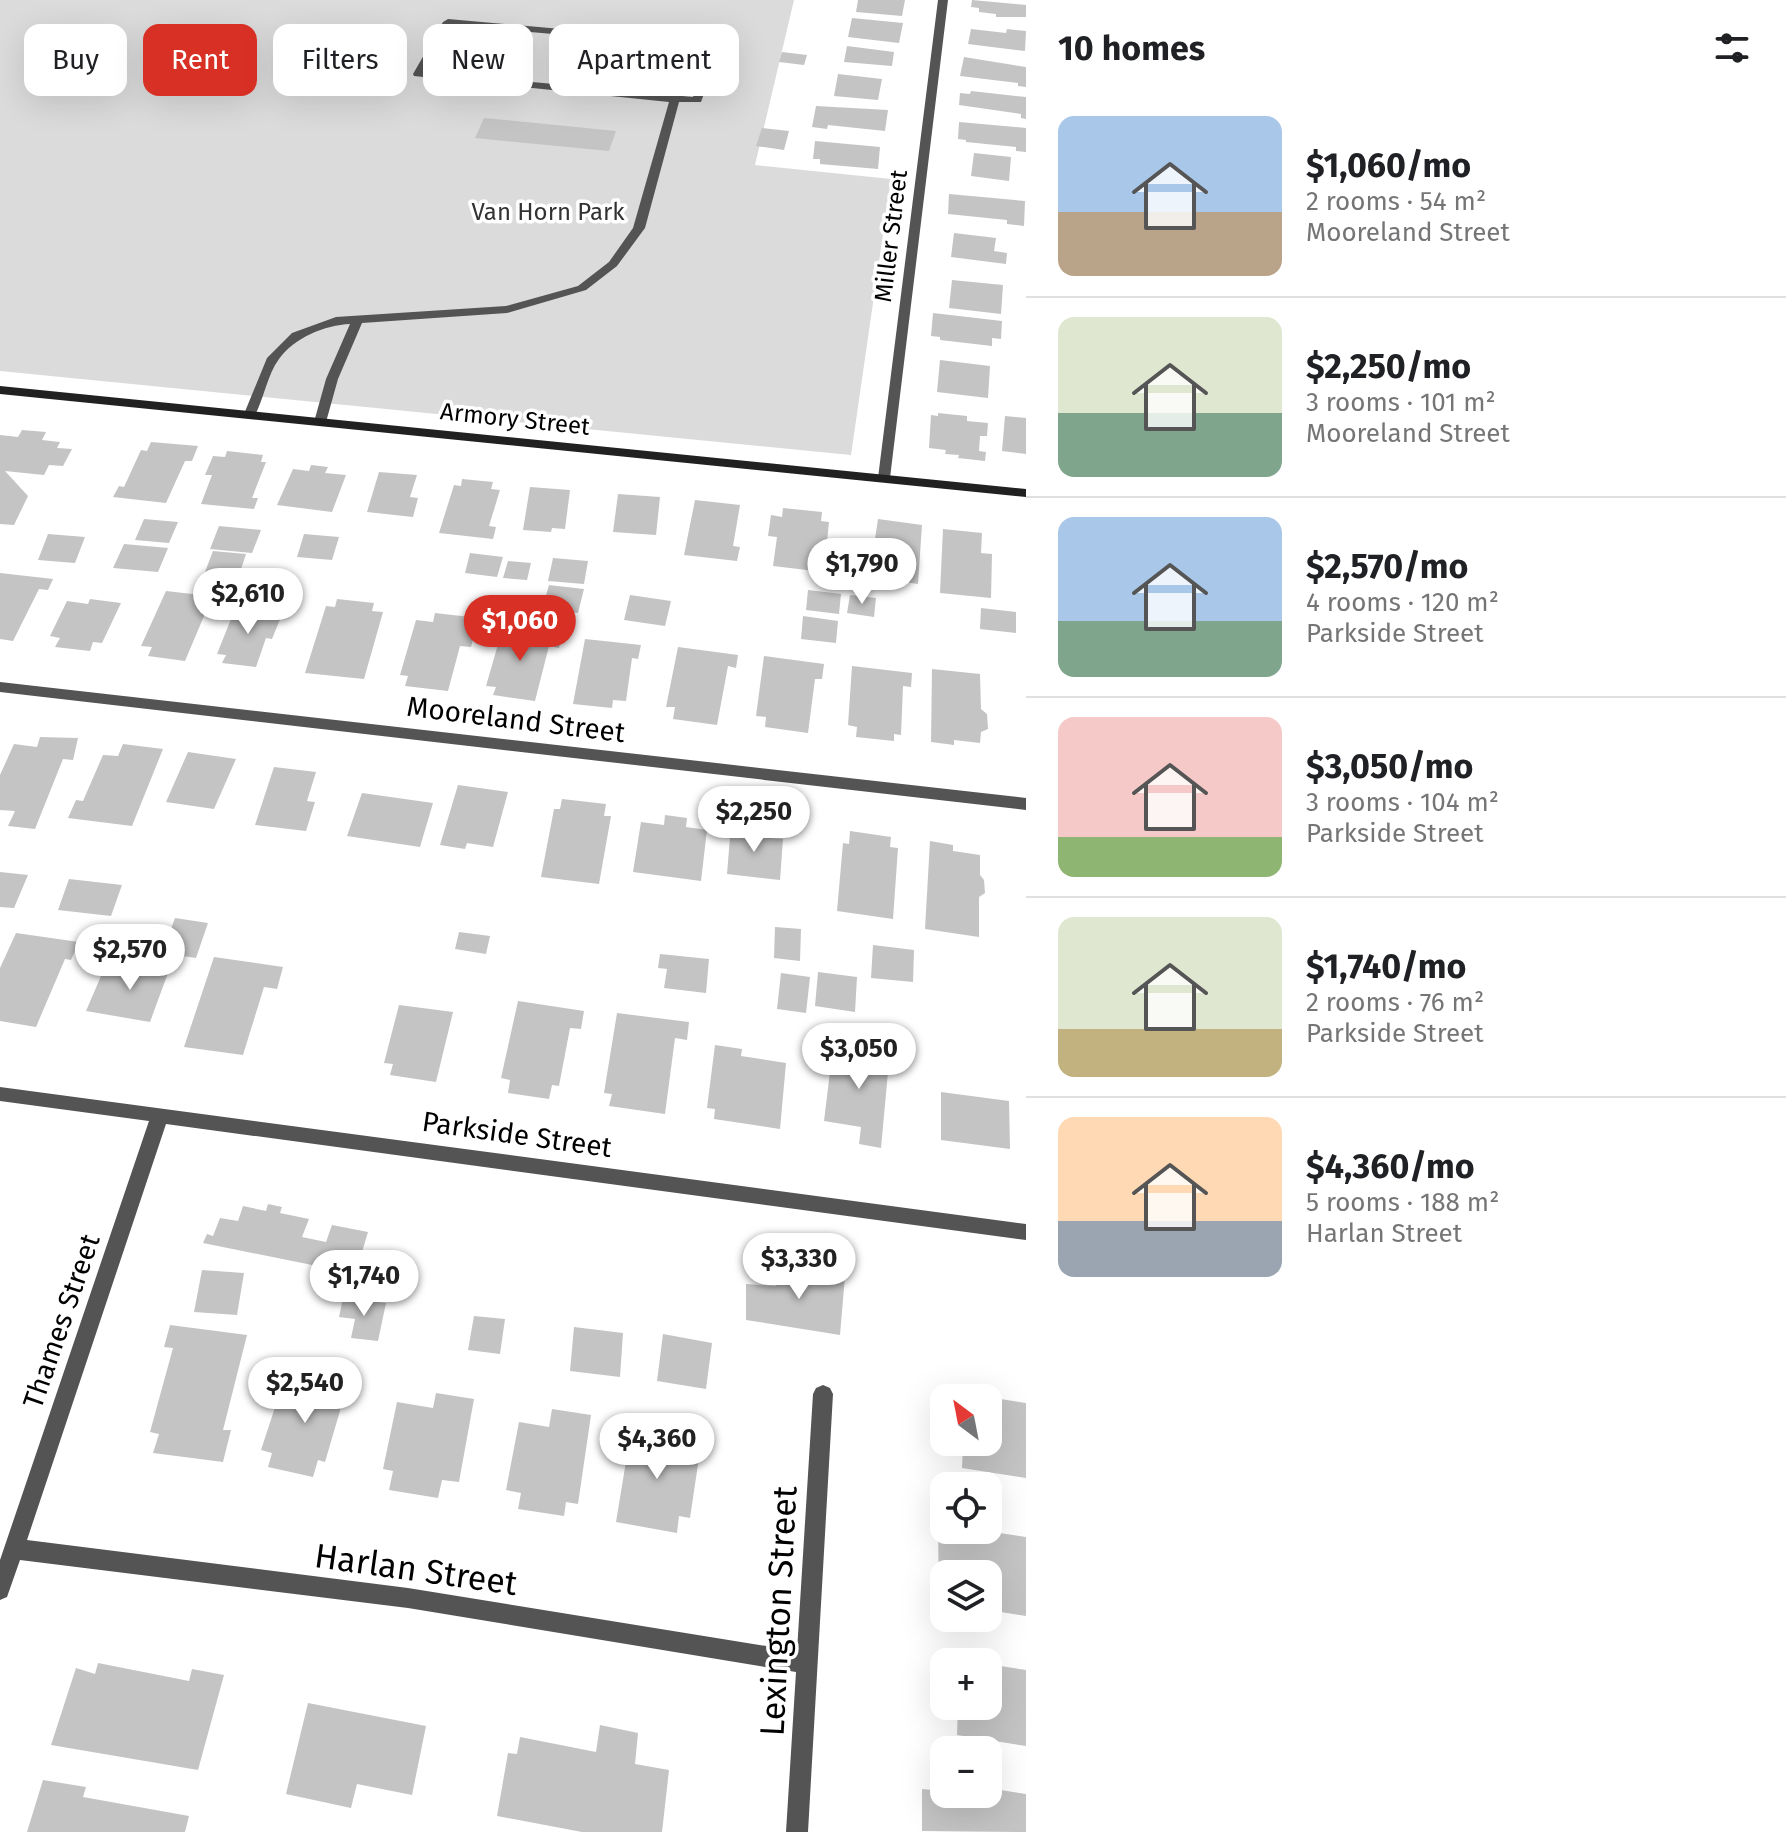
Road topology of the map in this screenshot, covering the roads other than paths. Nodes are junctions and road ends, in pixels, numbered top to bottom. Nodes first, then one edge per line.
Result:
1 (943, 0) edge
2 (675, 99) junction
3 (357, 321) junction
4 (0, 390) edge
5 (250, 414) junction
6 (320, 422) junction
7 (884, 478) junction
8 (1026, 493) edge
9 (0, 687) edge
10 (1026, 804) edge
11 (0, 1094) edge
12 (160, 1115) junction
13 (1026, 1232) edge
14 (823, 1394) dead end
15 (14, 1549) junction
16 (0, 1590) edge
17 (807, 1663) junction
18 (797, 1832) edge

1 - 7 street, Miller Street
2 - 2 street
2 - 3 street
3 - 5 street
3 - 6 street
4 - 5 main road, Armory Street
5 - 6 main road, Armory Street
6 - 7 main road, Armory Street
7 - 8 main road, Armory Street
9 - 10 street, Mooreland Street
11 - 12 street, Parkside Street
12 - 13 street, Parkside Street
12 - 15 street, Thames Street
14 - 17 street, Lexington Street
15 - 16 street, Thames Street
15 - 17 street, Harlan Street
17 - 18 street, Lexington Street

